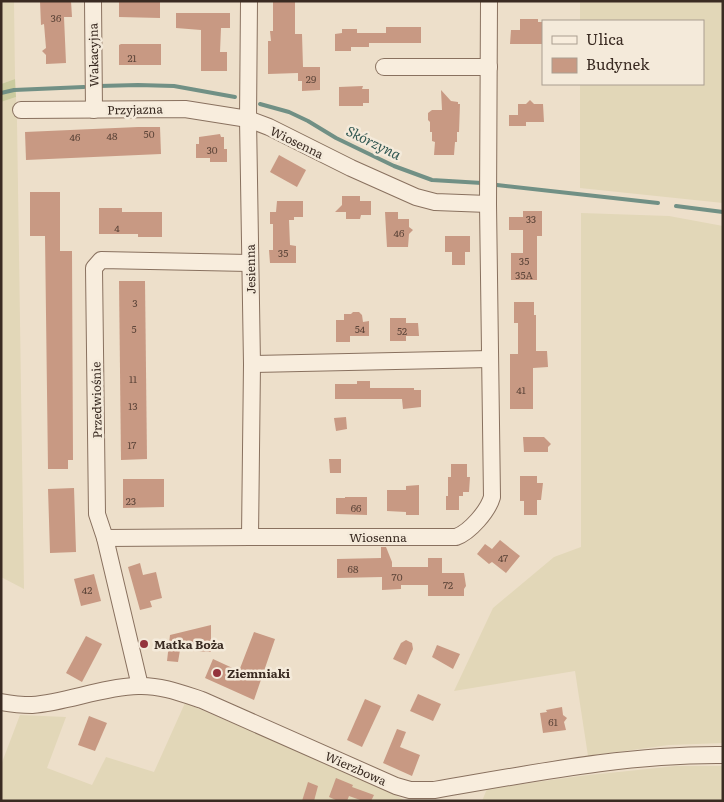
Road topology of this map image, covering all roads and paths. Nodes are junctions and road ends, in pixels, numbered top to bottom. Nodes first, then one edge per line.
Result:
1 (93, 1) edge
2 (249, 1) edge
3 (489, 1) edge
4 (384, 67) dead end
5 (489, 67) junction
6 (21, 110) dead end
7 (94, 110) junction
8 (248, 119) junction
9 (488, 204) junction
10 (249, 263) junction
11 (490, 359) junction
12 (252, 364) junction
13 (250, 537) junction
14 (106, 538) junction
15 (140, 686) junction
16 (1, 702) edge
17 (723, 755) edge

1 - 7 street, Wakacyjna
2 - 8 street, Jesienna
3 - 5 street, Wiosenna
4 - 5 street
5 - 9 street, Wiosenna
6 - 7 street, Przyjazna
7 - 8 street, Przyjazna
8 - 9 street, Wiosenna
8 - 10 street, Jesienna
9 - 11 street, Wiosenna
10 - 12 street, Jesienna
10 - 14 street, Przedwiośnie
11 - 12 street
11 - 13 street, Wiosenna
12 - 13 street, Jesienna
13 - 14 street, Wiosenna
14 - 15 street, Przedwiośnie
15 - 16 street, Wierzbowa
15 - 17 street, Wierzbowa

